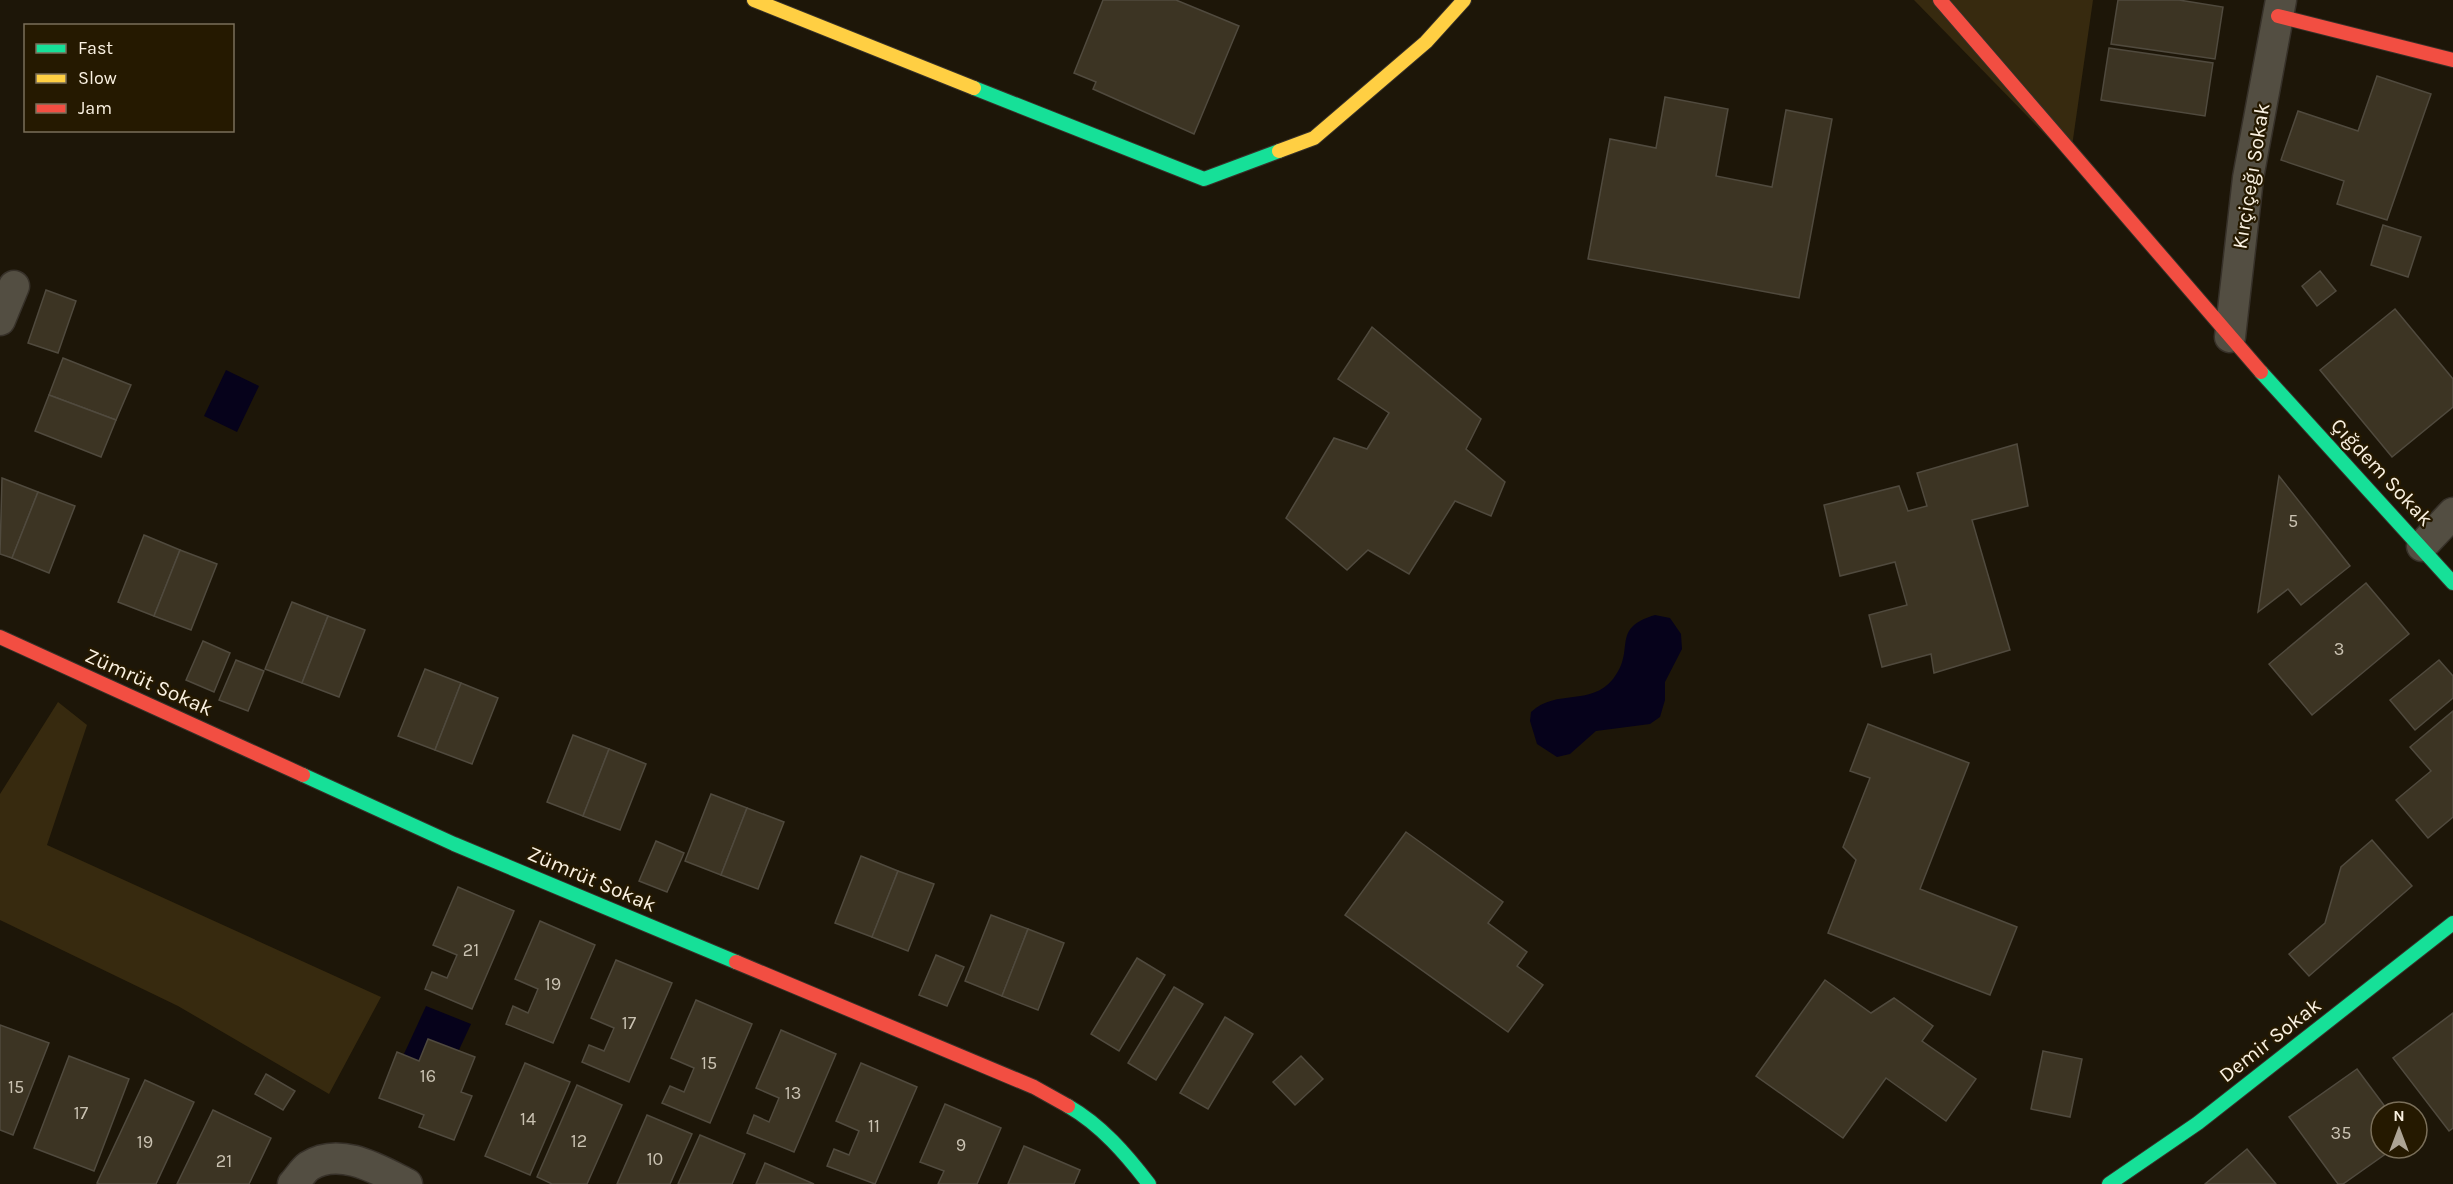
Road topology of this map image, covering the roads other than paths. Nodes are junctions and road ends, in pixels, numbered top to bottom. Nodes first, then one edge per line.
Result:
1 (754, 0) edge
2 (1464, 0) edge
3 (1940, 0) edge
4 (2279, 8) edge
5 (2453, 60) edge
6 (14, 286) dead end
7 (0, 320) edge
8 (2230, 337) junction
9 (2453, 513) edge
10 (2422, 546) junction
11 (2453, 583) edge
12 (0, 637) edge
13 (2453, 923) edge
14 (293, 1184) edge
15 (407, 1184) edge
16 (1149, 1184) edge
17 (2109, 1184) edge

1 - 2 street
3 - 8 street, Çığdem Sokak
4 - 5 street, Kırçiçeğı Sokak
4 - 8 street, Kırçiçeğı Sokak
6 - 7 street
8 - 10 street, Çığdem Sokak
9 - 10 street
10 - 11 street, Çığdem Sokak
12 - 16 street, Zümrüt Sokak
13 - 17 street, Demir Sokak
14 - 15 street

